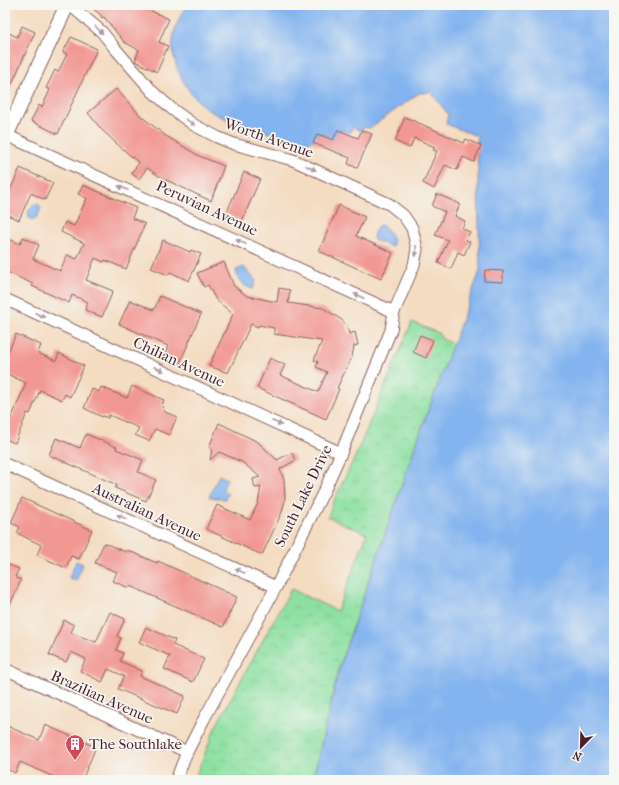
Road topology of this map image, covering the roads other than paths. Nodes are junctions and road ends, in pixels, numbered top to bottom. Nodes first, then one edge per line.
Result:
1 (69, 5) edge
2 (5, 136) edge
3 (403, 215) joint
4 (5, 299) edge
5 (394, 312) junction
6 (341, 453) junction
7 (5, 464) edge
8 (276, 587) junction
9 (5, 669) edge
10 (187, 752) junction
11 (176, 780) edge

1 - 2 street
1 -> 3 street, Worth Avenue
5 -> 2 street, Peruvian Avenue
3 -> 5 street, South Lake Drive
4 -> 6 street, Chilian Avenue
5 - 6 street, South Lake Drive
6 - 8 street, South Lake Drive
8 -> 7 street, Australian Avenue
8 - 10 street, South Lake Drive
9 - 10 street, Brazilian Avenue
10 - 11 street, South Lake Drive

